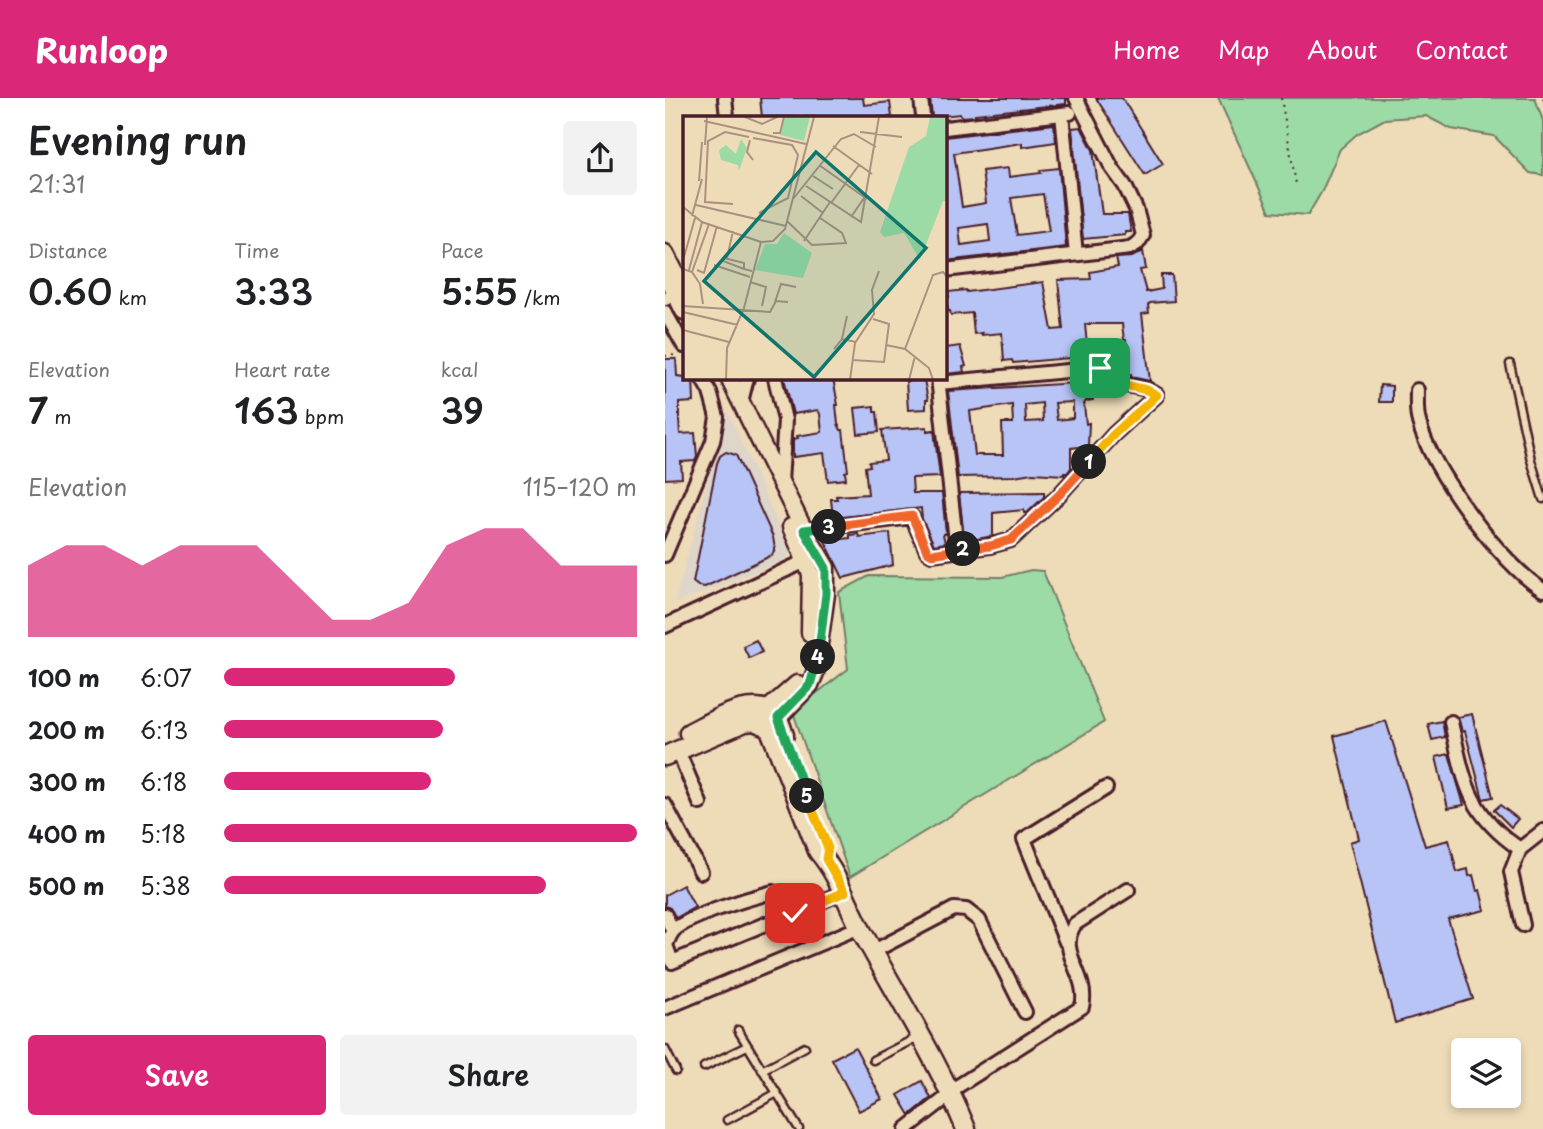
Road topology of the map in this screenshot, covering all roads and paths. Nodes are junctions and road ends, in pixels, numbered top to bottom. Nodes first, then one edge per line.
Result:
1 (725, 98) edge
2 (921, 98) edge
3 (1076, 98) edge
4 (1281, 98) edge
5 (1081, 111) junction
6 (1062, 114) junction
7 (727, 116) edge
8 (923, 116) edge
9 (947, 128) edge
10 (1296, 184) dead end
11 (665, 253) edge
12 (1076, 254) junction
13 (947, 270) edge
14 (674, 288) edge
15 (683, 309) edge
16 (665, 312) edge
17 (683, 344) edge
18 (683, 354) edge
19 (665, 356) edge
20 (1510, 364) dead end
21 (947, 379) edge
22 (703, 380) edge
23 (720, 380) edge
24 (730, 380) edge
25 (746, 380) edge
26 (775, 380) edge
27 (938, 380) edge
28 (1416, 390) dead end
29 (741, 402) junction
30 (781, 483) junction
31 (1543, 499) edge
32 (804, 530) junction
33 (957, 550) junction
34 (665, 555) edge
35 (813, 557) junction
36 (1543, 590) edge
37 (665, 626) edge
38 (767, 719) junction
39 (1451, 722) dead end
40 (669, 750) edge
41 (1106, 788) dead end
42 (700, 803) dead end
43 (665, 805) edge
44 (1543, 831) edge
45 (1520, 849) junction
46 (701, 872) dead end
47 (1128, 890) dead end
48 (845, 892) junction
49 (795, 913) junction
50 (665, 915) edge
51 (1523, 925) dead end
52 (860, 928) junction
53 (673, 931) junction
54 (1067, 942) junction
55 (874, 951) junction
56 (665, 1008) edge
57 (1025, 1012) dead end
58 (738, 1030) dead end
59 (920, 1036) junction
60 (747, 1046) junction
61 (805, 1046) dead end
62 (665, 1049) edge
63 (873, 1060) dead end
64 (704, 1067) dead end
65 (762, 1070) junction
66 (675, 1071) dead end
67 (777, 1093) junction
68 (951, 1094) junction
69 (727, 1120) dead end
70 (799, 1129) edge
71 (906, 1129) edge
72 (965, 1129) edge

1 - 7 street
2 - 8 street
3 - 5 street
4 - 10 path
5 - 6 street
5 - 12 street
6 - 9 street
6 - 12 street
11 - 14 street
12 - 13 street
14 - 15 street
16 - 17 street
18 - 19 path
20 - 31 lane
21 - 33 street
22 - 34 street
23 - 35 street
24 - 29 street
25 - 29 street
26 - 30 street
27 - 33 street
28 - 36 street
29 - 30 street
30 - 32 street
32 - 33 street
32 - 35 street
35 - 37 street
35 - 38 street
38 - 40 main road
38 - 48 main road
39 - 45 street
40 - 42 street
41 - 54 street
43 - 46 street
44 - 45 street
45 - 51 street
47 - 54 street
48 - 49 street
48 - 52 main road
49 - 53 street
49 - 53 street
50 - 53 street
52 - 55 main road
52 - 56 street
54 - 68 street
55 - 57 street
55 - 59 main road
58 - 60 lane
59 - 63 lane
59 - 68 main road
60 - 64 lane
60 - 65 lane
61 - 65 lane
62 - 66 lane
65 - 67 lane
67 - 69 lane
67 - 70 lane
68 - 71 street
68 - 72 main road

